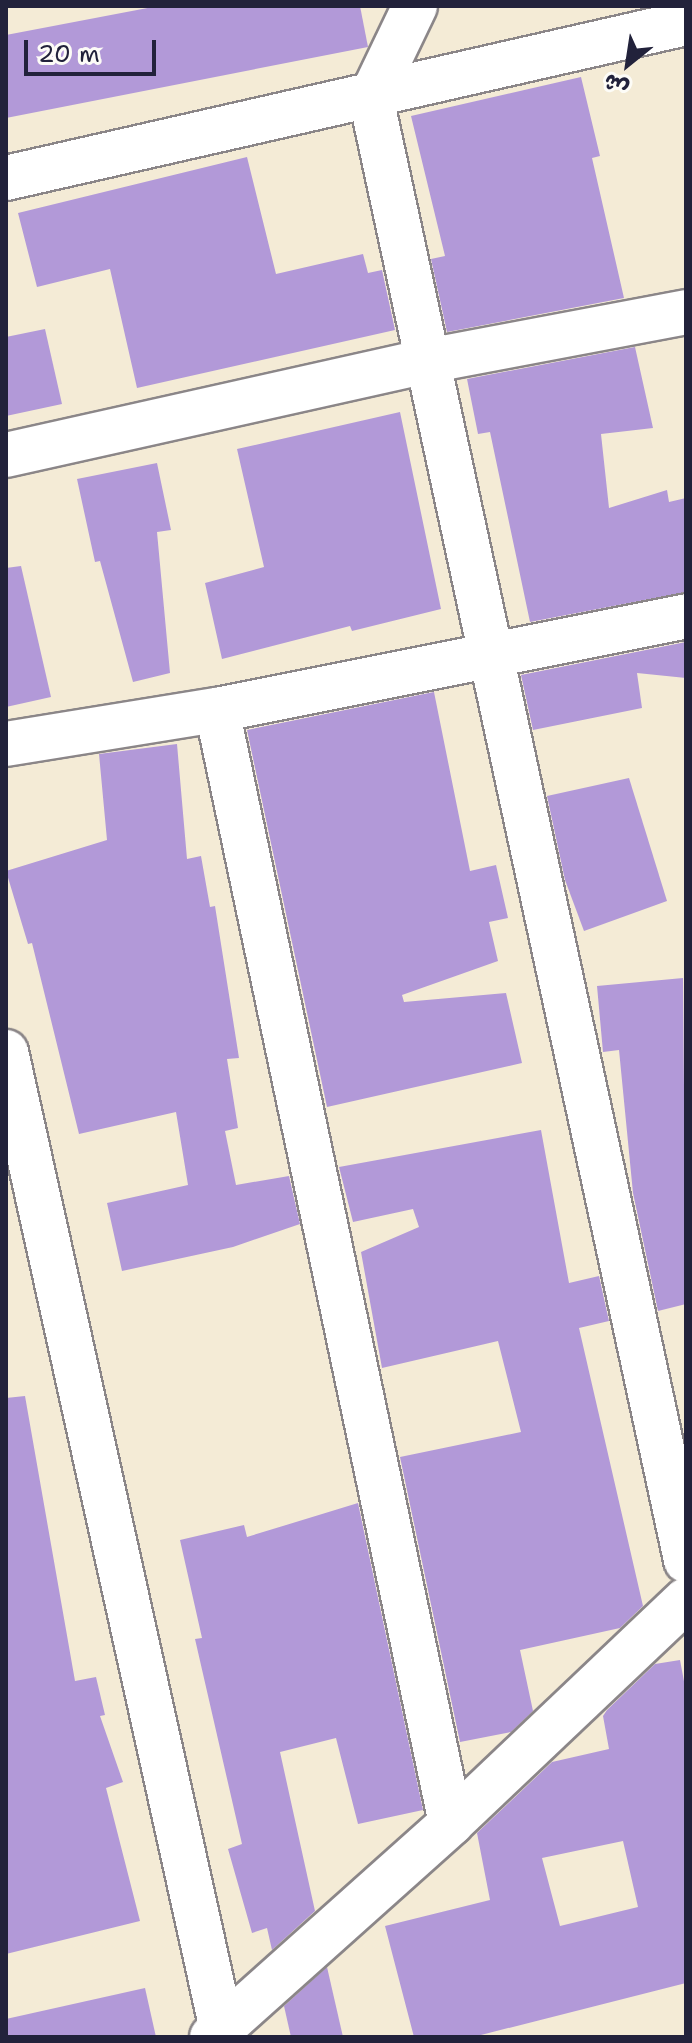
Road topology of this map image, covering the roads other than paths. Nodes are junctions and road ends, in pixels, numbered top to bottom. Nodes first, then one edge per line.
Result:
1 (415, 6) edge
2 (686, 23) edge
3 (371, 98) junction
4 (6, 178) edge
5 (686, 312) edge
6 (427, 361) junction
7 (6, 455) edge
8 (686, 616) edge
9 (489, 653) junction
10 (217, 710) junction
11 (6, 744) edge
12 (6, 1052) edge
13 (686, 1560) edge
14 (686, 1600) edge
15 (451, 1823) junction
16 (216, 2031) edge

1 - 3 street
2 - 3 street
3 - 4 street
3 - 6 street
5 - 6 street
6 - 7 street
6 - 9 street
8 - 9 street
9 - 10 street
9 - 13 street
10 - 11 street
10 - 15 street
12 - 16 street
14 - 15 street
15 - 16 street

